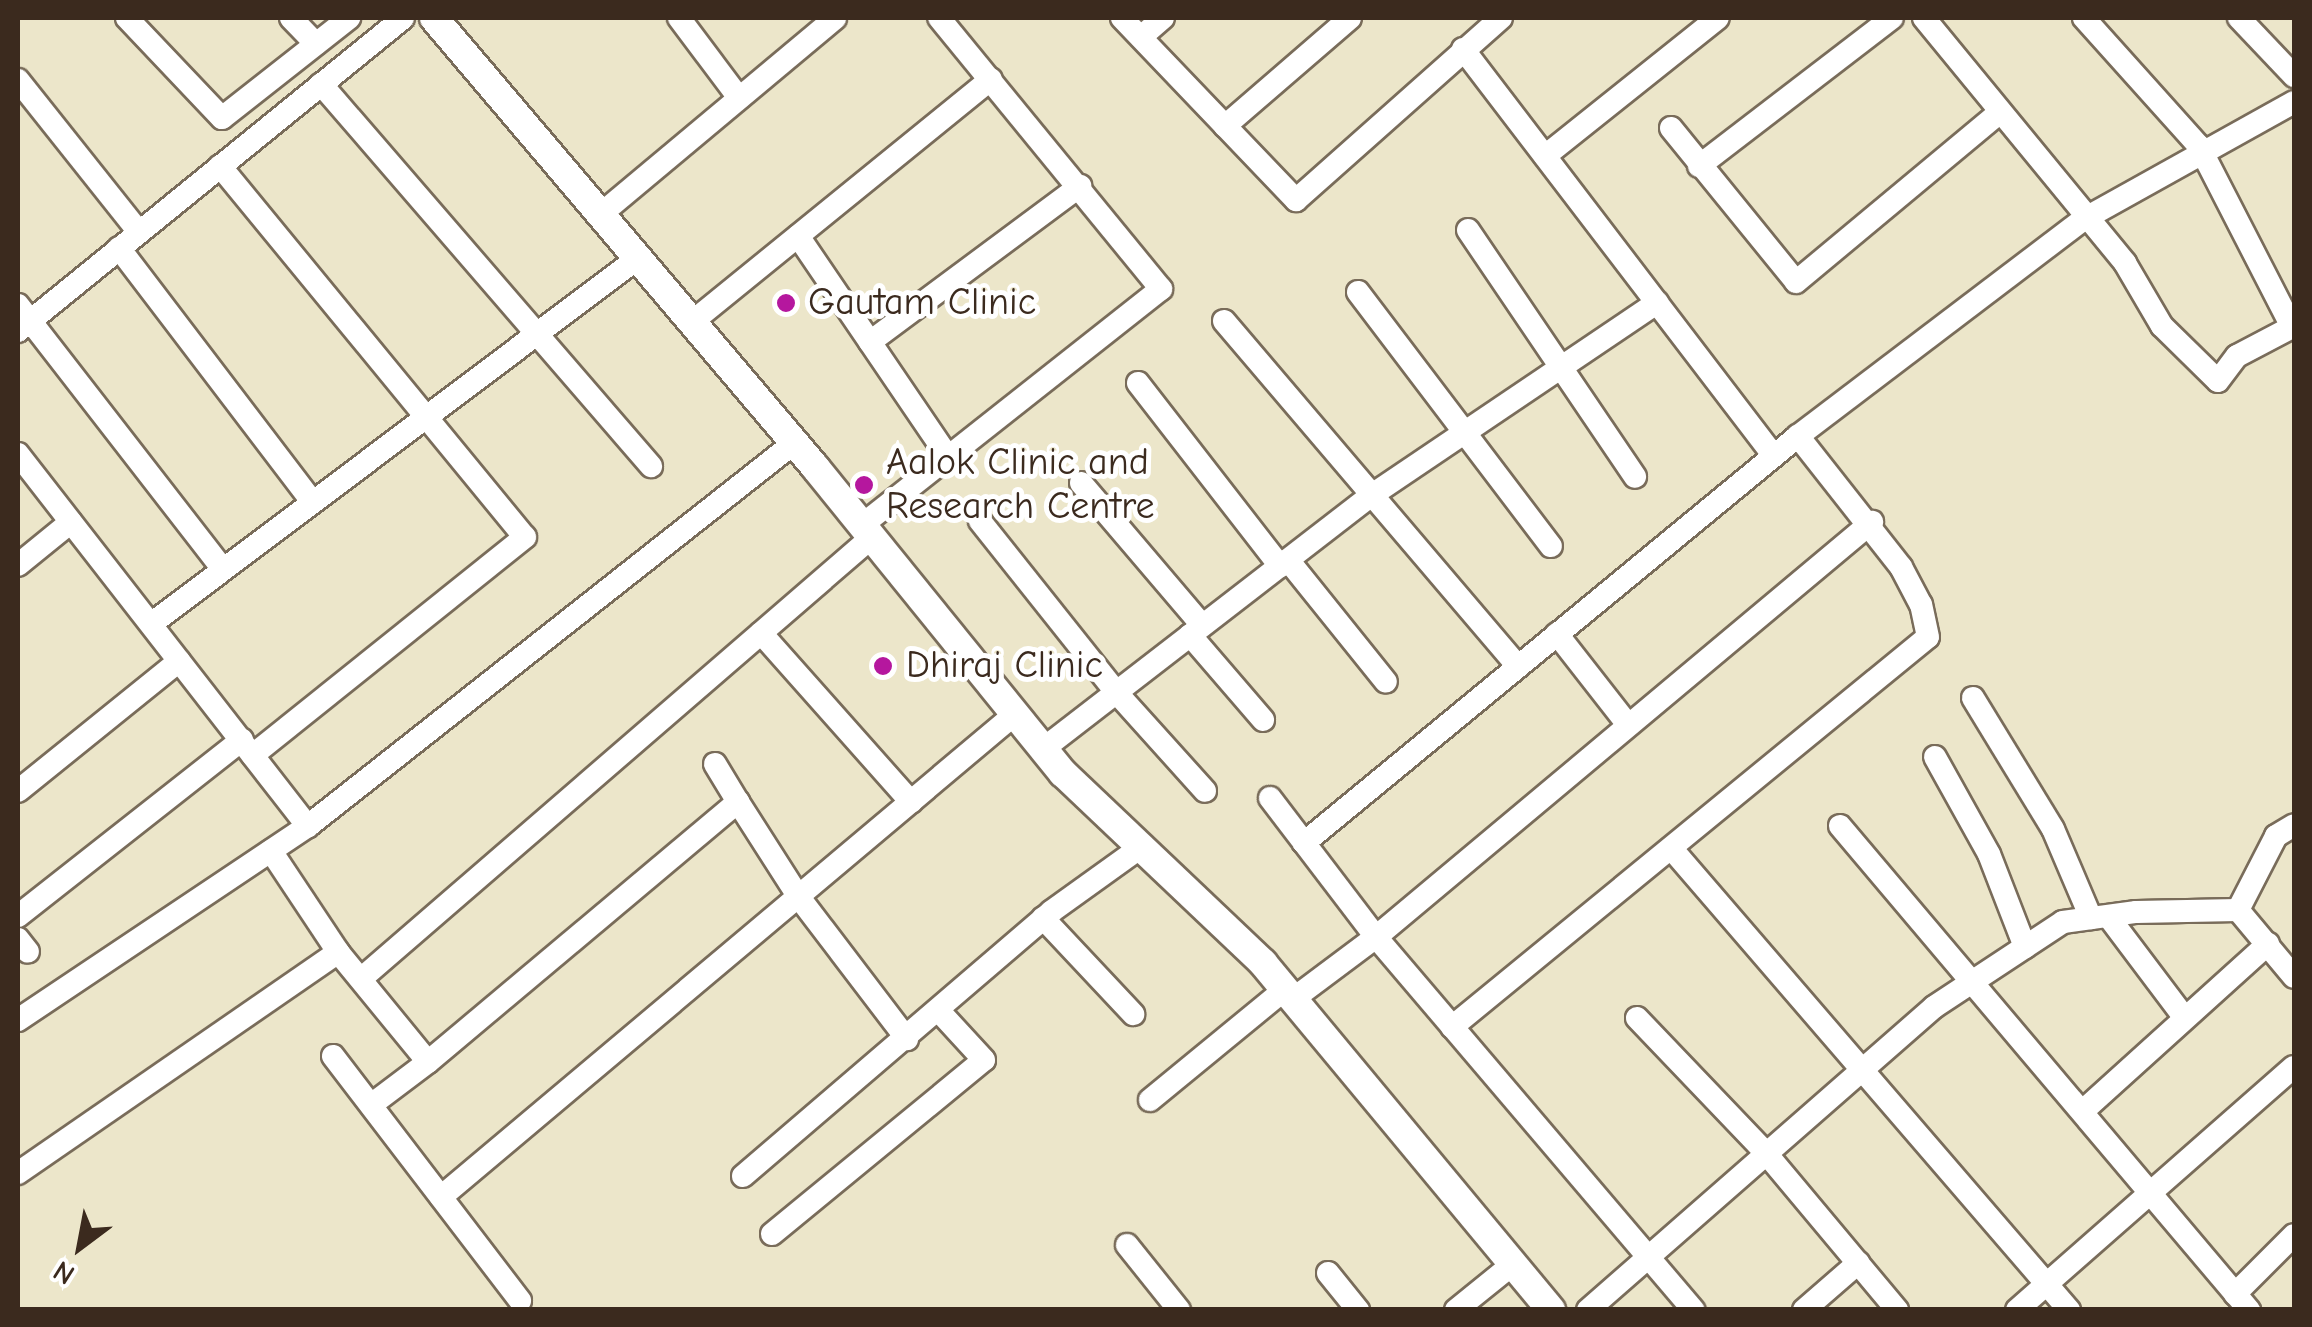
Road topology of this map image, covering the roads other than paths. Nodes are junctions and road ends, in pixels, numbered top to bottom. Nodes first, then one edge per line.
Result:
1 (126, 18) edge
2 (292, 18) edge
3 (348, 18) edge
4 (402, 18) edge
5 (434, 18) edge
6 (679, 18) edge
7 (939, 18) edge
8 (1122, 18) edge
9 (1163, 18) edge
10 (1350, 18) edge
11 (1500, 18) edge
12 (1718, 18) edge
13 (1892, 18) edge
14 (1924, 18) edge
15 (2084, 18) edge
16 (2239, 18) edge
17 (825, 21) edge
18 (1141, 38) junction
19 (316, 44) junction
20 (1462, 49) junction
21 (2294, 76) edge
22 (991, 79) junction
23 (18, 80) edge
24 (322, 84) junction
25 (738, 98) junction
26 (2294, 102) edge
27 (1998, 113) junction
28 (1225, 126) junction
29 (1671, 128) dead end
30 (2203, 152) junction
31 (1545, 156) junction
32 (220, 166) junction
33 (1699, 166) junction
34 (1080, 186) junction
35 (601, 214) junction
36 (2084, 219) junction
37 (1468, 230) dead end
38 (139, 232) junction
39 (798, 236) junction
40 (120, 248) junction
41 (638, 258) junction
42 (1358, 292) dead end
43 (1657, 303) junction
44 (22, 319) edge
45 (1224, 321) dead end
46 (692, 322) junction
47 (2294, 327) edge
48 (538, 335) junction
49 (870, 342) junction
50 (1560, 365) junction
51 (1138, 383) dead end
52 (428, 412) junction
53 (1463, 434) junction
54 (1798, 436) junction
55 (794, 443) junction
56 (18, 454) edge
57 (1774, 456) junction
58 (948, 457) junction
59 (651, 466) dead end
60 (1635, 477) dead end
61 (1081, 483) dead end
62 (1372, 495) junction
63 (312, 500) junction
64 (71, 522) junction
65 (980, 522) dead end
66 (1872, 522) junction
67 (867, 531) junction
68 (1551, 546) dead end
69 (1284, 563) junction
70 (18, 564) edge
71 (222, 569) junction
72 (151, 624) junction
73 (1196, 630) junction
74 (761, 633) junction
75 (1557, 634) junction
76 (179, 661) junction
77 (1518, 666) junction
78 (1386, 682) dead end
79 (1116, 692) junction
80 (1973, 698) dead end
81 (1015, 714) junction
82 (1263, 720) dead end
83 (1628, 726) junction
84 (247, 748) junction
85 (1043, 748) junction
86 (1935, 756) dead end
87 (716, 764) dead end
88 (18, 791) edge
89 (1205, 791) dead end
90 (1270, 798) dead end
91 (738, 802) junction
92 (911, 802) junction
93 (2294, 825) edge
94 (308, 826) junction
95 (1840, 826) dead end
96 (1304, 843) junction
97 (1140, 847) junction
98 (1671, 848) junction
99 (271, 852) junction
100 (798, 896) junction
101 (2238, 910) junction
102 (18, 916) edge
103 (1043, 918) junction
104 (2101, 919) junction
105 (1376, 938) junction
106 (2268, 944) junction
107 (2025, 947) junction
108 (338, 952) junction
109 (362, 978) junction
110 (2294, 978) edge
111 (1974, 980) junction
112 (1289, 994) junction
113 (939, 1011) junction
114 (1133, 1014) dead end
115 (2184, 1017) junction
116 (1637, 1018) dead end
117 (18, 1020) edge
118 (1452, 1027) junction
119 (908, 1039) junction
120 (333, 1056) dead end
121 (428, 1062) junction
122 (2294, 1067) edge
123 (1860, 1072) junction
124 (1150, 1100) dead end
125 (371, 1106) junction
126 (2084, 1110) junction
127 (1765, 1152) junction
128 (19, 1169) edge
129 (744, 1176) dead end
130 (2150, 1189) junction
131 (441, 1197) junction
132 (772, 1234) dead end
133 (2294, 1235) edge
134 (1127, 1246) dead end
135 (1649, 1257) junction
136 (1858, 1263) junction
137 (1513, 1264) junction
138 (1328, 1273) dead end
139 (2047, 1284) junction
140 (520, 1301) dead end
141 (2242, 1302) edge
142 (1179, 1310) edge
143 (1358, 1310) edge
144 (1456, 1310) edge
145 (1551, 1310) edge
146 (1588, 1310) edge
147 (1694, 1310) edge
148 (1804, 1310) edge
149 (1897, 1310) edge
150 (2017, 1310) edge
151 (2069, 1310) edge

1 - 19 street
2 - 19 street
3 - 19 street
4 - 24 street
5 - 35 street
6 - 25 street
7 - 22 street
8 - 18 street
9 - 18 street
10 - 28 street
11 - 20 street
12 - 31 street
13 - 33 street
14 - 27 street
15 - 30 street
16 - 21 street
17 - 25 street
18 - 28 street
20 - 28 street
20 - 31 street
22 - 34 street
22 - 39 street
23 - 38 street
24 - 32 street
24 - 48 street
25 - 35 street
26 - 30 street
27 - 33 street
27 - 36 street
29 - 33 street
30 - 36 street
30 - 47 street
31 - 43 street
32 - 38 street
32 - 52 street
34 - 49 street
34 - 58 street
35 - 41 street
36 - 47 street
36 - 54 street
37 - 50 street
38 - 40 street
39 - 46 street
39 - 49 street
40 - 44 street
40 - 63 street
41 - 46 street
41 - 48 street
42 - 53 street
43 - 50 street
43 - 57 street
44 - 71 street
45 - 62 street
46 - 55 street
48 - 52 street
48 - 59 street
49 - 58 street
50 - 53 street
50 - 60 street
51 - 69 street
52 - 63 street
52 - 84 street
53 - 62 street
53 - 68 street
54 - 57 street
54 - 66 street
55 - 67 street
55 - 94 street
56 - 64 street
57 - 75 street
58 - 67 street
61 - 73 street
62 - 69 street
62 - 77 street
63 - 71 street
64 - 70 street
64 - 72 street
65 - 79 street
66 - 83 street
66 - 98 street
67 - 74 street
67 - 81 street
69 - 73 street
69 - 78 street
71 - 72 street
72 - 76 street
73 - 79 street
73 - 82 street
74 - 92 street
74 - 109 street
75 - 77 street
75 - 83 street
76 - 84 street
76 - 88 street
77 - 96 street
79 - 85 street
79 - 89 street
80 - 104 street
81 - 85 street
81 - 92 street
83 - 105 street
84 - 94 street
84 - 102 street
85 - 97 street
86 - 107 street
87 - 91 street
90 - 96 street
91 - 100 street
91 - 121 street
92 - 100 street
93 - 101 street
94 - 99 street
95 - 111 street
96 - 105 street
97 - 103 street
97 - 112 street
98 - 118 street
98 - 123 street
99 - 108 street
99 - 117 street
100 - 119 street
100 - 131 street
101 - 104 street
101 - 106 street
103 - 113 street
103 - 114 street
104 - 107 street
104 - 115 street
105 - 112 street
105 - 118 street
106 - 110 street
106 - 115 street
107 - 111 street
108 - 109 street
108 - 128 street
109 - 121 street
111 - 123 street
111 - 126 street
112 - 124 street
112 - 137 street
113 - 119 street
113 - 132 street
115 - 126 street
116 - 127 street
118 - 135 street
119 - 129 street
120 - 125 street
121 - 125 street
122 - 130 street
123 - 127 street
123 - 139 street
125 - 131 street
126 - 130 street
127 - 135 street
127 - 136 street
130 - 139 street
130 - 141 street
131 - 140 street
133 - 141 street
134 - 142 street
135 - 146 street
135 - 147 street
136 - 148 street
136 - 149 street
137 - 144 street
137 - 145 street
138 - 143 street
139 - 150 street
139 - 151 street

